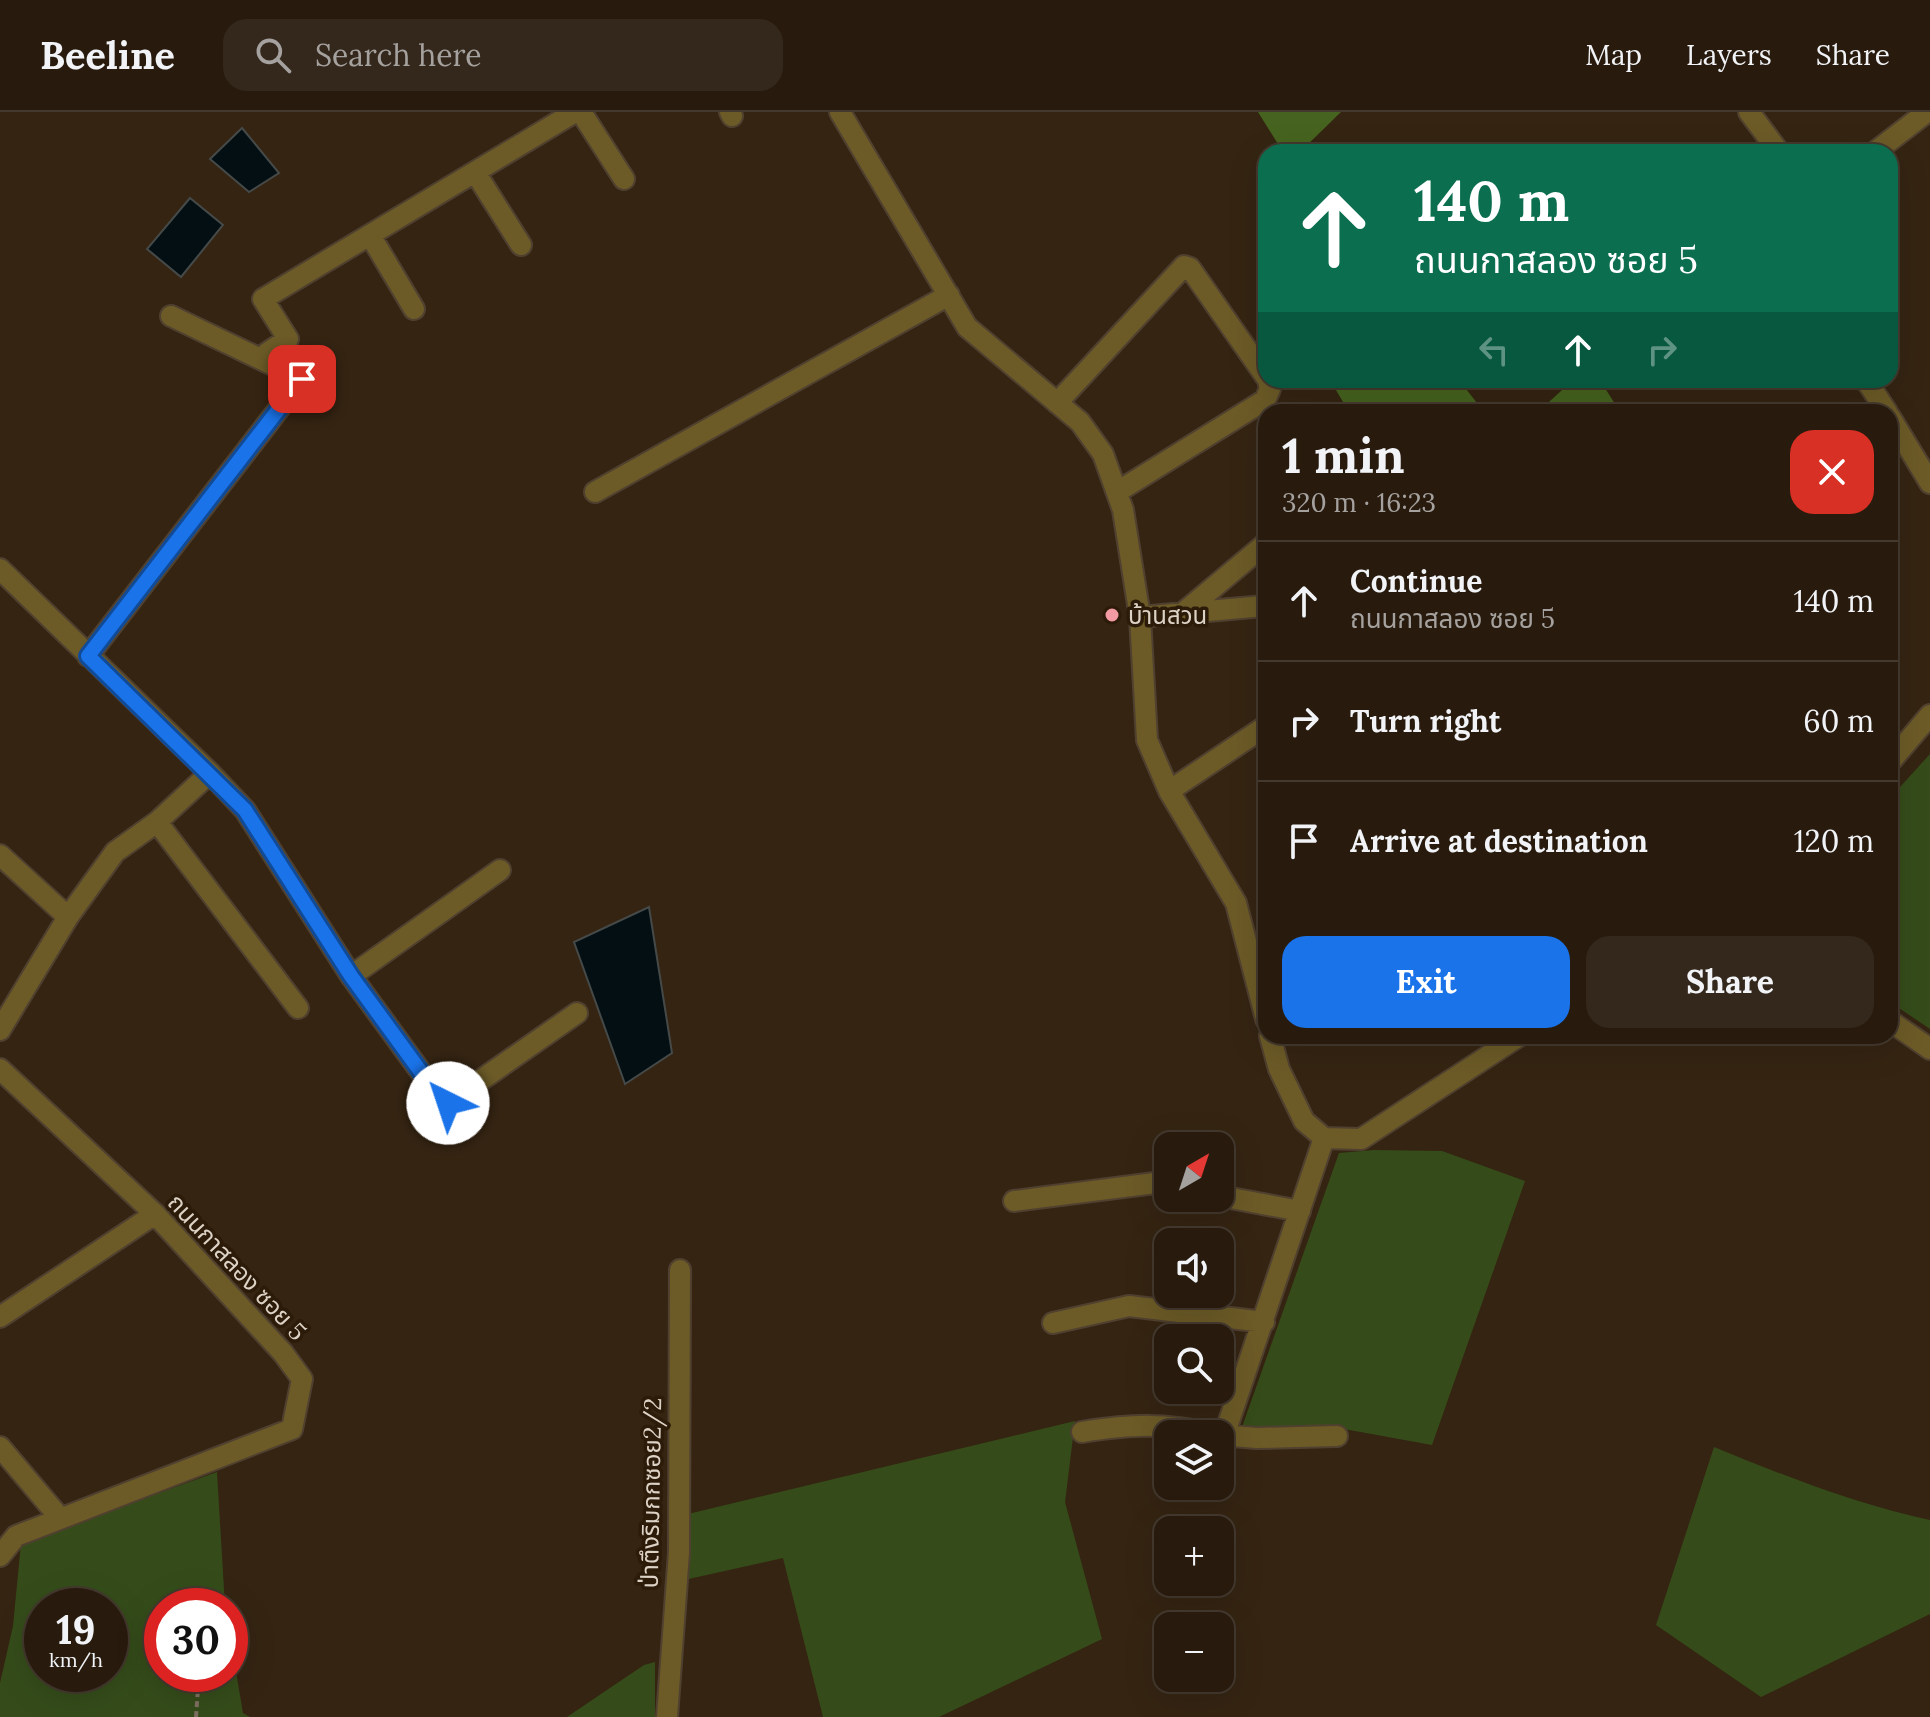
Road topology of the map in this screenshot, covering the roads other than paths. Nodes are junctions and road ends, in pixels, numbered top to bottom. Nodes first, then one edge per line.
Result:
1 (575, 112) edge
2 (581, 112) edge
3 (840, 112) edge
4 (1749, 112) edge
5 (1917, 115) edge
6 (1773, 144) edge
7 (1884, 144) edge
8 (475, 172) junction
9 (624, 179) dead end
10 (370, 235) junction
11 (521, 245) dead end
12 (949, 295) junction
13 (414, 309) dead end
14 (171, 316) dead end
15 (267, 353) dead end
16 (1258, 365) edge
17 (1270, 388) edge
18 (1057, 403) junction
19 (1258, 404) edge
20 (1259, 404) edge
21 (1898, 430) edge
22 (1930, 483) edge
23 (595, 492) dead end
24 (1117, 492) junction
25 (1258, 550) edge
26 (0, 569) edge
27 (1258, 607) edge
28 (1183, 613) junction
29 (1140, 617) junction
30 (88, 656) junction
31 (1930, 715) edge
32 (1258, 731) edge
33 (1898, 753) edge
34 (210, 773) junction
35 (1169, 791) junction
36 (157, 822) junction
37 (0, 855) edge
38 (500, 870) dead end
39 (68, 917) junction
40 (351, 976) junction
41 (1258, 988) edge
42 (298, 1008) dead end
43 (577, 1013) dead end
44 (1898, 1027) edge
45 (0, 1030) edge
46 (1272, 1044) edge
47 (1507, 1044) edge
48 (1930, 1049) edge
49 (0, 1069) edge
50 (1324, 1138) junction
51 (1154, 1183) edge
52 (1234, 1199) edge
53 (1014, 1201) dead end
54 (1300, 1211) junction
55 (155, 1214) junction
56 (680, 1270) dead end
57 (0, 1317) edge
58 (1264, 1322) junction
59 (1053, 1323) dead end
60 (1226, 1420) edge
61 (1154, 1425) edge
62 (1082, 1432) dead end
63 (1234, 1436) edge
64 (1337, 1436) dead end
65 (0, 1447) edge
66 (60, 1518) junction
67 (0, 1556) edge
68 (667, 1717) edge

1 - 8 street
2 - 9 street
3 - 12 street
4 - 6 street
5 - 7 street
8 - 10 street
8 - 11 street
10 - 13 street
10 - 15 street
12 - 18 street
12 - 23 street
14 - 30 street
16 - 18 street
17 - 20 street
18 - 24 street
19 - 24 street
21 - 22 street
24 - 29 street
25 - 28 street
26 - 30 street
27 - 28 street
28 - 29 street
29 - 35 street
30 - 34 street
31 - 33 street
32 - 35 street
34 - 36 street
34 - 40 street
35 - 41 street
36 - 39 street
36 - 42 street
37 - 39 street
38 - 40 street
39 - 45 street
40 - 43 street
44 - 48 street
46 - 50 street
47 - 50 street
49 - 55 street, ถนนกาสลอง ซอย 5
50 - 54 street
51 - 53 street
52 - 54 street
54 - 58 street
55 - 57 street
55 - 66 street, ถนนกาสลอง ซอย 5
56 - 68 street, ป่าตึงริมกกซอย2/2
58 - 59 street
58 - 60 street
61 - 62 street
63 - 64 street
65 - 66 street
66 - 67 street, ถนนกาสลอง ซอย 5

